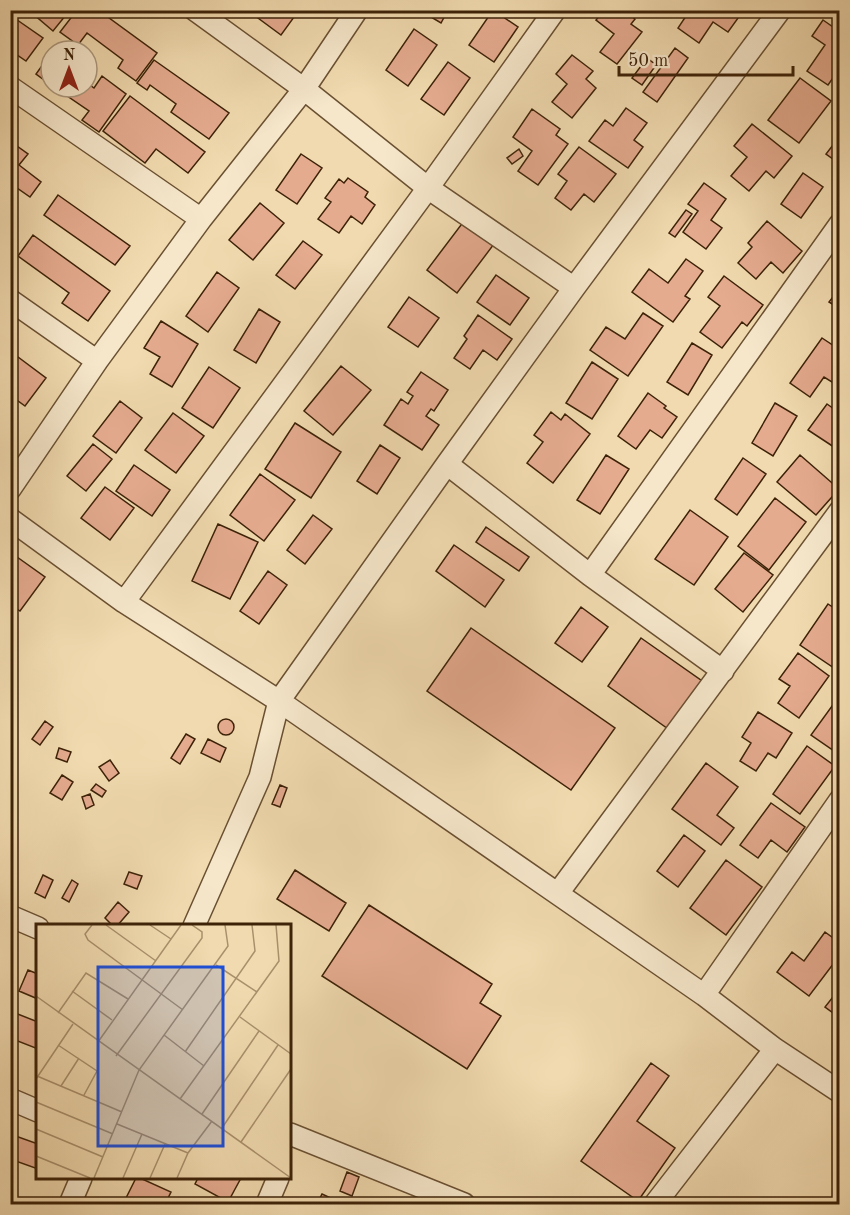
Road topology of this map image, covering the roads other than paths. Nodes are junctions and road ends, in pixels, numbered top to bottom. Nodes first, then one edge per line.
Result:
1 (195, 10) edge
2 (357, 10) edge
3 (555, 10) edge
4 (780, 10) edge
5 (10, 87) edge
6 (304, 89) junction
7 (428, 188) junction
8 (201, 219) junction
9 (840, 224) edge
10 (574, 288) junction
11 (10, 300) edge
12 (97, 361) junction
13 (447, 464) junction
14 (10, 489) edge
15 (840, 511) edge
16 (10, 519) edge
17 (590, 575) junction
18 (124, 602) junction
19 (723, 671) junction
20 (279, 701) junction
21 (840, 800) edge
22 (558, 893) junction
23 (10, 916) edge
24 (195, 924) edge
25 (36, 927) edge
26 (704, 995) junction
27 (776, 1049) junction
28 (839, 1091) edge
29 (10, 1099) edge
30 (36, 1110) edge
31 (292, 1140) edge
32 (81, 1179) edge
33 (278, 1179) edge
34 (70, 1204) edge
35 (267, 1204) edge
36 (459, 1204) edge
37 (655, 1204) edge

1 - 6 street
2 - 6 street
3 - 7 street
4 - 10 street
5 - 8 street
6 - 7 street
6 - 8 street
7 - 10 street
7 - 18 street
8 - 12 street
9 - 17 street
10 - 13 street
11 - 12 street
12 - 14 street
13 - 17 street
13 - 20 street
15 - 19 street
16 - 18 street
17 - 19 street
18 - 20 street
19 - 22 street
20 - 22 street
20 - 24 street
21 - 26 street
22 - 26 street
23 - 25 street
26 - 27 street
27 - 28 street
27 - 37 street
29 - 30 street
31 - 36 street
32 - 34 street
33 - 35 street

